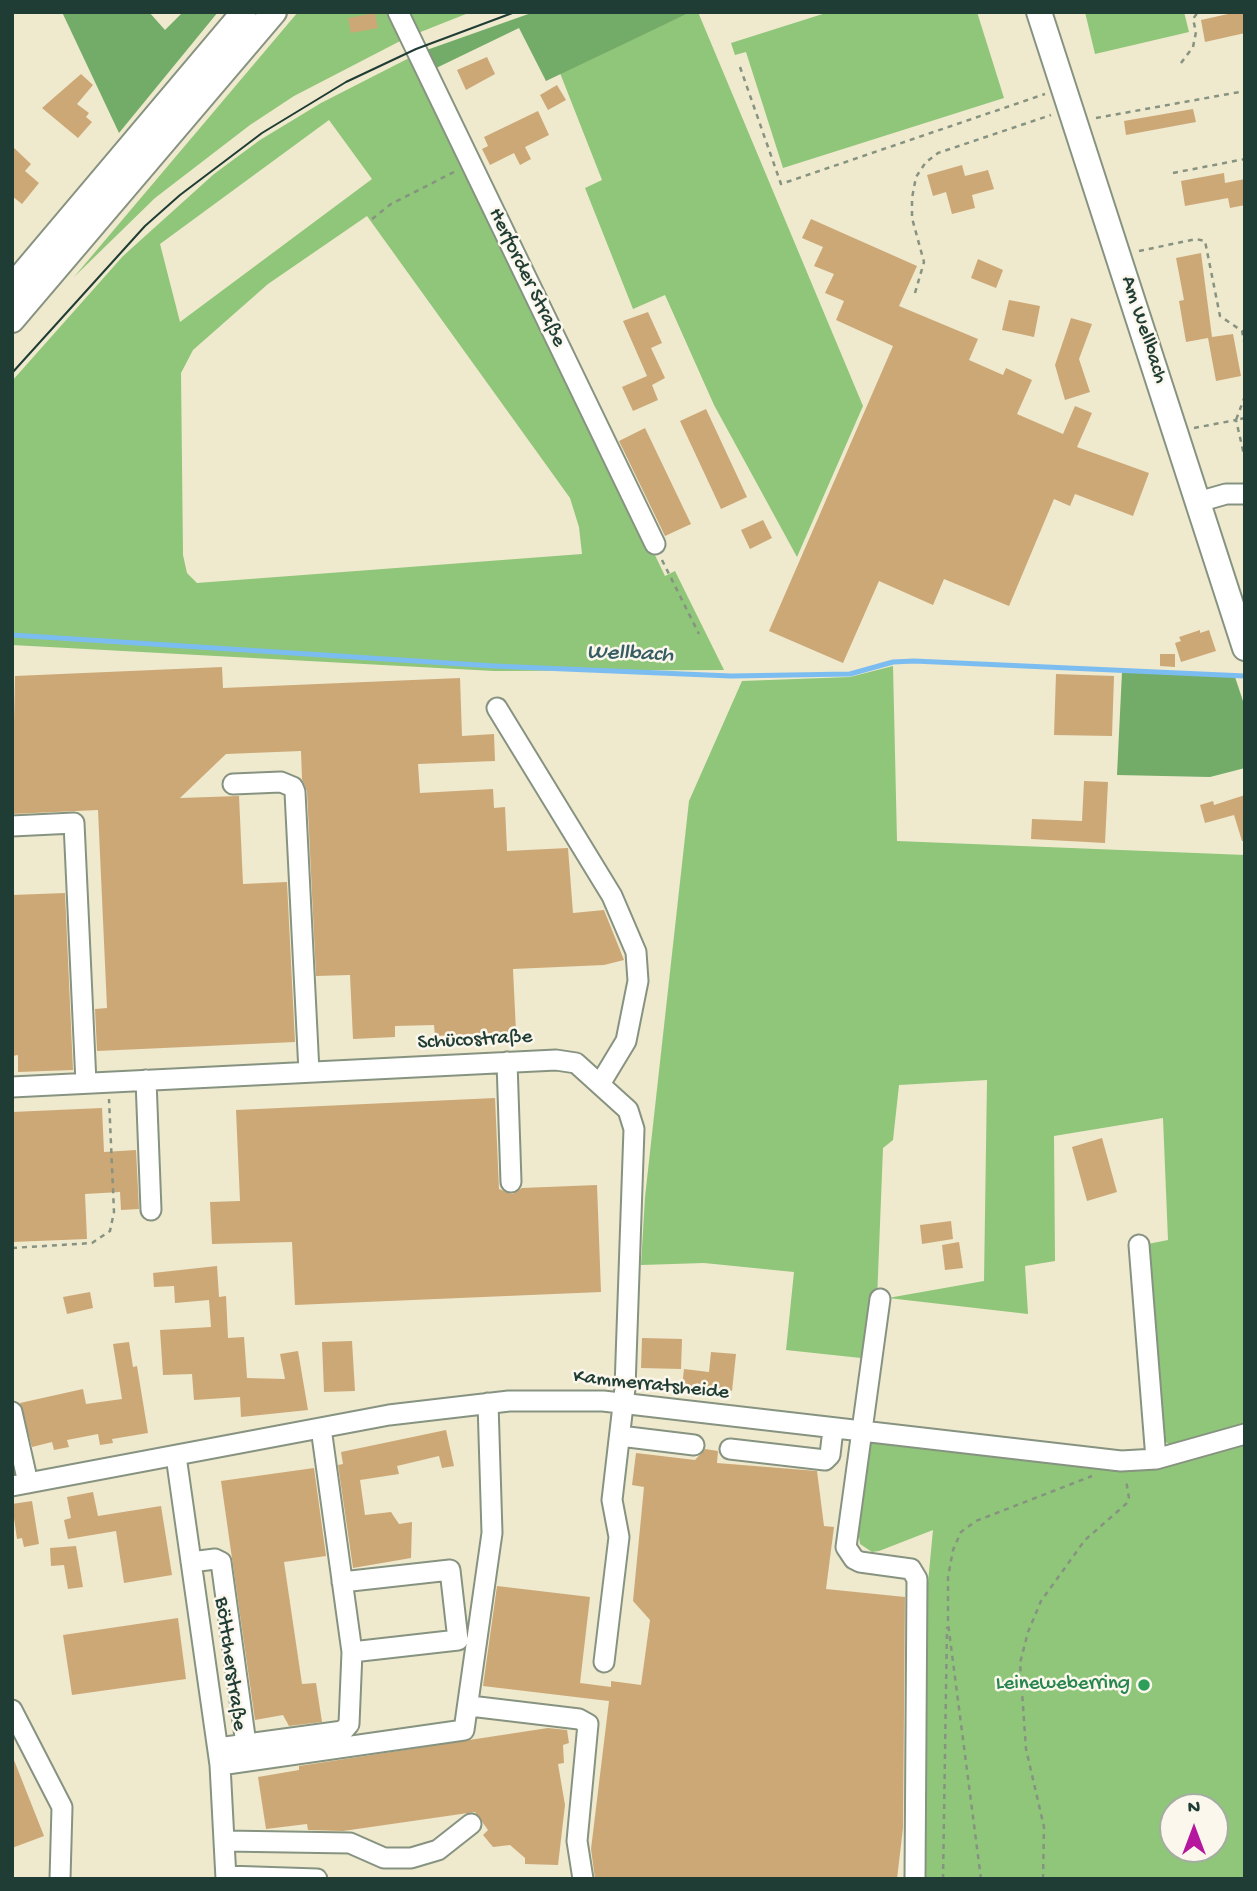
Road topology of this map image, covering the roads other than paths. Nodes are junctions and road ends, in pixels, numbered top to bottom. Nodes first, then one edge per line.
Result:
1 (244, 12) edge
2 (274, 12) edge
3 (398, 12) edge
4 (1039, 12) edge
5 (12, 287) edge
6 (12, 320) edge
7 (1245, 494) edge
8 (1198, 502) junction
9 (655, 544) road end
10 (1245, 648) edge
11 (497, 708) dead end
12 (233, 784) dead end
13 (12, 826) edge
14 (507, 1062) junction
15 (309, 1072) junction
16 (146, 1080) junction
17 (86, 1083) junction
18 (600, 1084) junction
19 (12, 1087) edge
20 (511, 1182) dead end
21 (151, 1210) dead end
22 (1139, 1245) dead end
23 (880, 1299) dead end
24 (488, 1403) junction
25 (623, 1404) junction
26 (12, 1412) edge
27 (321, 1428) junction
28 (833, 1429) junction
29 (861, 1432) junction
30 (1245, 1434) edge
31 (620, 1436) junction
32 (694, 1445) dead end
33 (730, 1449) dead end
34 (176, 1456) junction
35 (1156, 1459) junction
36 (20, 1485) edge
37 (191, 1562) junction
38 (342, 1582) junction
39 (352, 1651) junction
40 (604, 1662) dead end
41 (470, 1706) junction
42 (12, 1710) edge
43 (246, 1744) junction
44 (219, 1756) junction
45 (471, 1824) dead end
46 (225, 1842) junction
47 (226, 1877) edge
48 (60, 1879) edge
49 (317, 1879) edge
50 (583, 1879) edge
51 (915, 1879) edge

1 - 5 main road
2 - 6 main road
3 - 9 street, Herforder Straße
4 - 8 main road, Am Wellbach
7 - 8 street
8 - 10 main road, Am Wellbach
11 - 18 street
12 - 15 street
13 - 17 street
14 - 15 street, Schücostraße
14 - 18 street, Schücostraße
14 - 20 street
15 - 16 street, Schücostraße
16 - 17 street, Schücostraße
16 - 21 street
17 - 19 street, Schücostraße
18 - 25 street, Schücostraße
22 - 35 street
23 - 29 street
24 - 25 street, Kammerratsheide
24 - 27 street, Kammerratsheide
24 - 41 street
25 - 28 street, Kammerratsheide
25 - 31 street, Schücostraße
26 - 36 street
27 - 34 street, Kammerratsheide
27 - 38 street
28 - 29 street, Kammerratsheide
28 - 33 street
29 - 35 street, Kammerratsheide
29 - 51 street
30 - 35 street, Kammerratsheide
31 - 32 street
31 - 40 street, Schücostraße
34 - 36 street, Kammerratsheide
34 - 37 street, Böttcherstraße
37 - 43 street
37 - 44 street, Böttcherstraße
38 - 39 street
38 - 39 street
39 - 43 street
41 - 44 street
41 - 50 street
42 - 48 street
43 - 44 street
44 - 46 street, Böttcherstraße
45 - 46 street
46 - 47 street, Böttcherstraße
47 - 49 street

